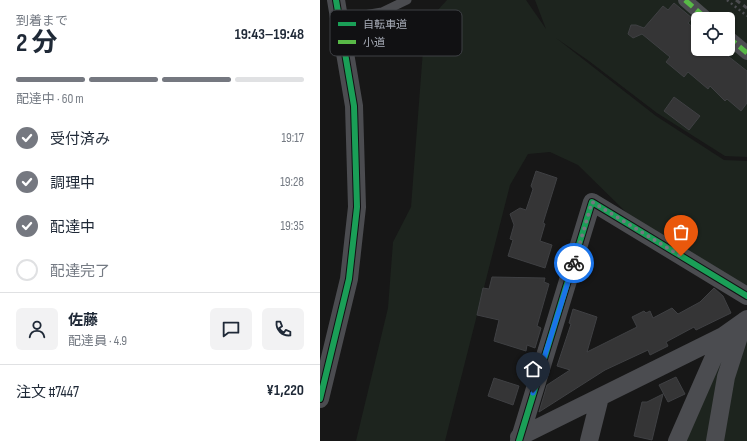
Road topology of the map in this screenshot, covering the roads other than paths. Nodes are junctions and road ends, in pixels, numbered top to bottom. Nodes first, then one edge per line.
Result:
1 (336, 0) edge
2 (407, 0) edge
3 (684, 0) edge
4 (338, 10) edge
5 (386, 10) edge
6 (699, 12) edge
7 (735, 43) edge
8 (747, 53) edge
9 (346, 56) edge
10 (747, 296) edge
11 (745, 320) edge
12 (723, 336) junction
13 (327, 342) edge
14 (600, 397) junction
15 (320, 399) edge
16 (519, 439) edge
17 (589, 441) edge
18 (677, 441) edge
19 (716, 441) edge

1 - 4 street
2 - 5 lane
3 - 6 street
7 - 8 street
9 - 13 street
10 - 16 street
11 - 12 street
11 - 19 street
12 - 14 street
12 - 18 street
13 - 15 street
14 - 16 street
14 - 17 street

